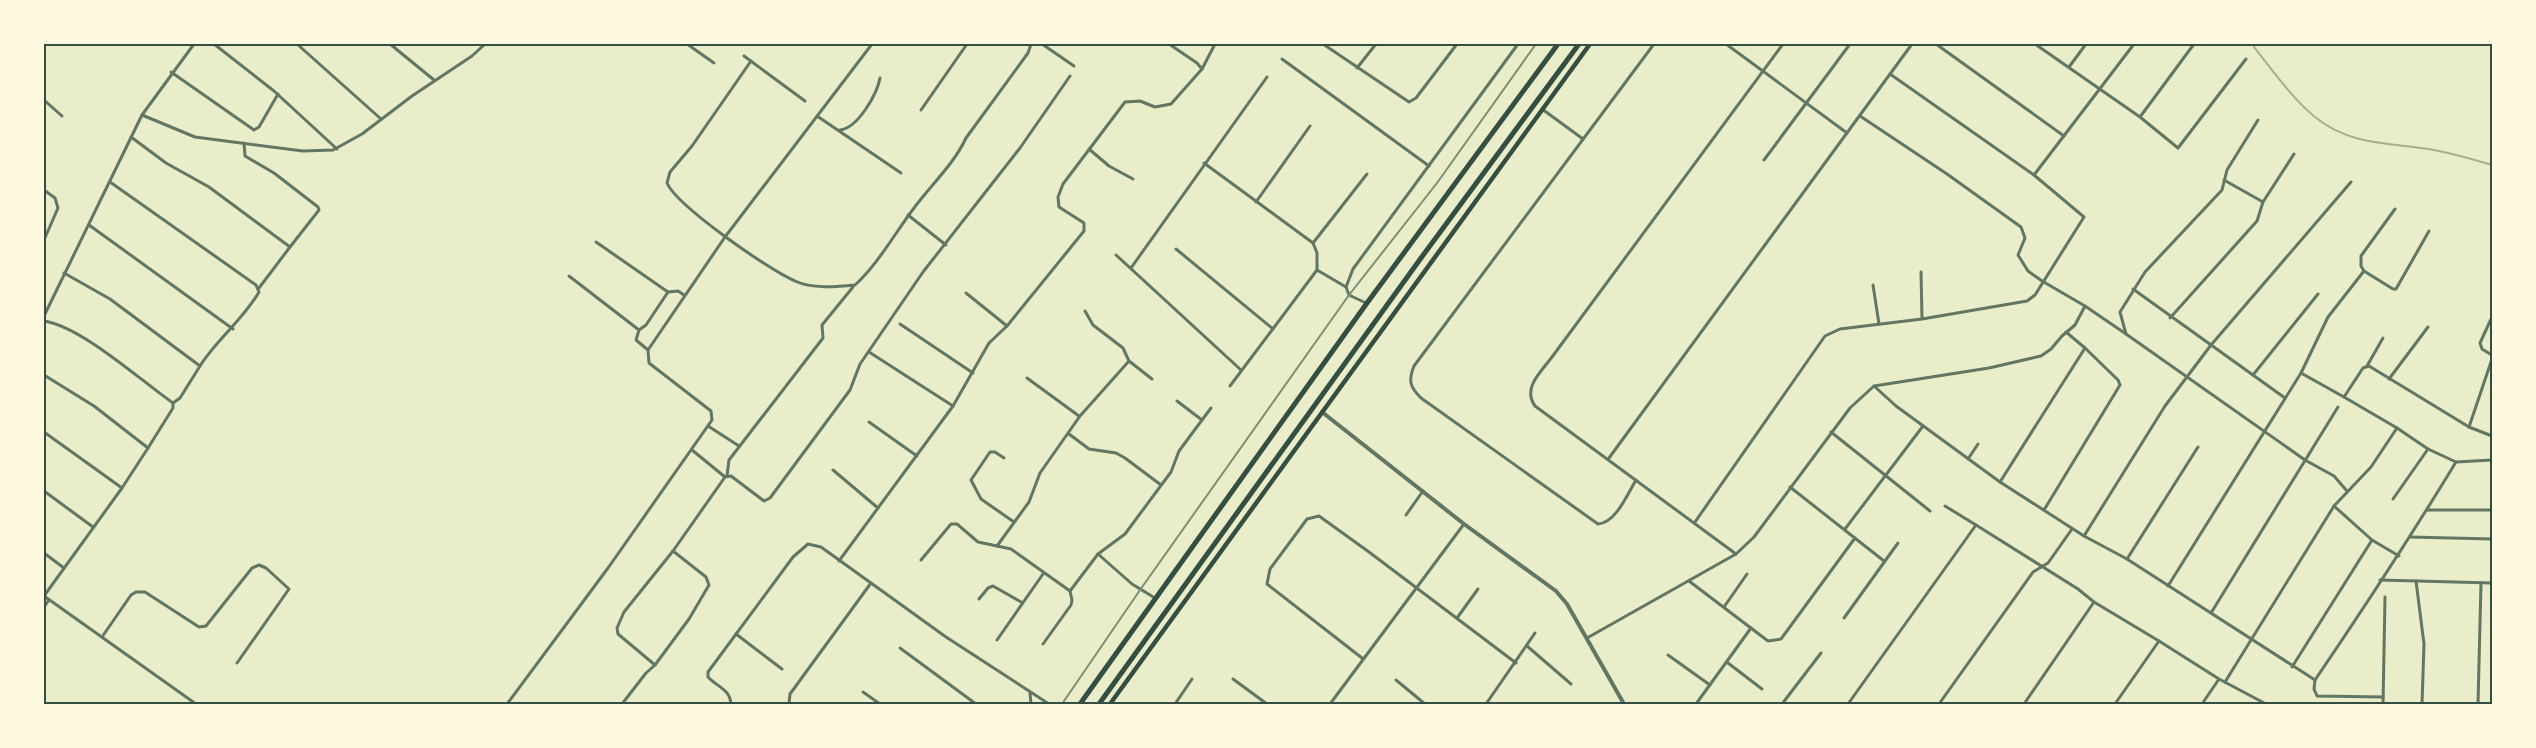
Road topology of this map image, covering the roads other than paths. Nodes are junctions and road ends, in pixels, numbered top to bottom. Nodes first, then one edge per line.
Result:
1 (194, 44) edge
2 (214, 44) edge
3 (297, 44) edge
4 (390, 44) edge
5 (485, 44) edge
6 (687, 44) edge
7 (872, 44) edge
8 (967, 44) edge
9 (1031, 44) edge
10 (1042, 44) edge
11 (1169, 44) edge
12 (1215, 44) edge
13 (1323, 44) edge
14 (1376, 44) edge
15 (1457, 44) edge
16 (1518, 44) edge
17 (1558, 44) edge
18 (1579, 44) edge
19 (1590, 44) edge
20 (1654, 44) edge
21 (1726, 44) edge
22 (1783, 44) edge
23 (1850, 44) edge
24 (1912, 44) edge
25 (1936, 44) edge
26 (2035, 44) edge
27 (2086, 44) edge
28 (2134, 44) edge
29 (2194, 44) edge
30 (744, 56) dead end
31 (1282, 59) dead end
32 (2247, 59) dead end
33 (752, 62) junction
34 (714, 63) dead end
35 (1074, 66) dead end
36 (2069, 67) junction
37 (1202, 69) junction
38 (1357, 69) junction
39 (1763, 71) junction
40 (171, 72) junction
41 (1890, 74) junction
42 (1070, 76) dead end
43 (1267, 77) dead end
44 (880, 78) dead end
45 (434, 80) junction
46 (2100, 90) junction
47 (278, 94) junction
48 (44, 100) edge
49 (805, 101) dead end
50 (1805, 103) junction
51 (1542, 109) junction
52 (921, 110) dead end
53 (142, 115) junction
54 (62, 116) dead end
55 (817, 116) junction
56 (1860, 116) junction
57 (2140, 117) junction
58 (381, 119) junction
59 (2258, 120) dead end
60 (1310, 126) dead end
61 (838, 130) junction
62 (1847, 133) junction
63 (2064, 136) junction
64 (131, 137) junction
65 (1583, 139) junction
66 (244, 143) junction
67 (337, 149) junction
68 (1089, 149) junction
69 (2294, 154) dead end
70 (1764, 160) dead end
71 (1204, 163) junction
72 (1429, 166) junction
73 (901, 173) dead end
74 (1367, 174) dead end
75 (2034, 175) junction
76 (1133, 179) dead end
77 (2224, 180) junction
78 (110, 182) junction
79 (2351, 182) dead end
80 (44, 190) edge
81 (1256, 202) junction
82 (2263, 202) junction
83 (2395, 209) dead end
84 (908, 215) junction
85 (88, 225) junction
86 (2429, 231) dead end
87 (725, 237) junction
88 (44, 240) edge
89 (596, 242) dead end
90 (1313, 243) junction
91 (946, 245) junction
92 (290, 247) junction
93 (1176, 249) dead end
94 (1116, 255) dead end
95 (1131, 268) junction
96 (1317, 270) junction
97 (2364, 271) junction
98 (1921, 272) dead end
99 (64, 273) junction
100 (569, 276) dead end
101 (2042, 281) junction
102 (855, 285) junction
103 (1873, 285) dead end
104 (1346, 287) junction
105 (259, 288) junction
106 (2132, 289) junction
107 (668, 292) junction
108 (966, 293) dead end
109 (2318, 294) dead end
110 (684, 295) junction
111 (44, 303) edge
112 (1367, 303) junction
113 (2085, 306) junction
114 (48, 308) junction
115 (1085, 311) dead end
116 (44, 316) edge
117 (2493, 316) edge
118 (2170, 318) junction
119 (1922, 319) junction
120 (44, 321) edge
121 (900, 324) dead end
122 (1879, 324) junction
123 (1007, 326) junction
124 (2428, 327) dead end
125 (232, 329) junction
126 (1273, 329) junction
127 (639, 330) junction
128 (2066, 332) junction
129 (2126, 334) junction
130 (2383, 338) dead end
131 (2211, 345) junction
132 (2085, 348) junction
133 (648, 350) junction
134 (869, 352) junction
135 (2493, 355) edge
136 (2493, 359) edge
137 (1129, 361) junction
138 (200, 366) junction
139 (2367, 366) junction
140 (1241, 370) junction
141 (973, 373) junction
142 (2301, 373) junction
143 (44, 375) edge
144 (2253, 375) junction
145 (1028, 378) dead end
146 (1152, 379) dead end
147 (2187, 379) junction
148 (2389, 379) junction
149 (1230, 386) dead end
150 (1874, 386) junction
151 (2344, 397) junction
152 (2285, 398) junction
153 (1177, 401) dead end
154 (173, 403) junction
155 (953, 406) junction
156 (2338, 407) dead end
157 (1211, 408) dead end
158 (1321, 411) junction
159 (1080, 416) junction
160 (1202, 420) junction
161 (869, 422) dead end
162 (708, 426) junction
163 (1923, 426) junction
164 (2469, 427) junction
165 (2397, 428) junction
166 (44, 432) edge
167 (1831, 432) junction
168 (2265, 432) junction
169 (1069, 434) junction
170 (2493, 436) edge
171 (1978, 444) dead end
172 (740, 446) junction
173 (2198, 447) dead end
174 (148, 448) junction
175 (2428, 449) junction
176 (692, 450) junction
177 (917, 456) junction
178 (1004, 458) dead end
179 (1609, 458) junction
180 (1968, 459) junction
181 (2305, 460) junction
182 (2493, 460) edge
183 (2456, 462) junction
184 (833, 470) dead end
185 (726, 477) junction
186 (1884, 477) junction
187 (1636, 480) junction
188 (2000, 482) junction
189 (1161, 485) junction
190 (1790, 487) junction
191 (122, 488) junction
192 (44, 491) edge
193 (1423, 491) junction
194 (2347, 491) junction
195 (2393, 499) dead end
196 (1945, 506) dead end
197 (2334, 506) junction
198 (878, 508) junction
199 (2044, 510) junction
200 (2427, 510) junction
201 (2493, 510) edge
202 (1930, 511) dead end
203 (1406, 515) dead end
204 (1014, 522) junction
205 (1695, 522) junction
206 (1464, 524) junction
207 (1976, 525) junction
208 (93, 527) junction
209 (1845, 529) junction
210 (2072, 529) junction
211 (2084, 536) junction
212 (2410, 537) junction
213 (1855, 538) junction
214 (2493, 539) edge
215 (2372, 540) junction
216 (1898, 543) dead end
217 (997, 546) junction
218 (673, 551) junction
219 (44, 553) edge
220 (1098, 554) junction
221 (1736, 554) junction
222 (1207, 555) junction
223 (2398, 556) junction
224 (2127, 559) junction
225 (921, 560) dead end
226 (1215, 560) junction
227 (839, 561) junction
228 (1884, 561) junction
229 (2040, 566) junction
230 (64, 568) junction
231 (1043, 574) junction
232 (1747, 574) dead end
233 (2380, 580) junction
234 (1689, 581) junction
235 (2416, 581) junction
236 (871, 582) junction
237 (2481, 583) junction
238 (2493, 584) edge
239 (2168, 586) junction
240 (1416, 587) junction
241 (1478, 589) dead end
242 (1070, 591) junction
243 (44, 596) edge
244 (2385, 597) dead end
245 (1155, 598) junction
246 (979, 599) dead end
247 (49, 600) junction
248 (2094, 602) junction
249 (1022, 603) junction
250 (44, 607) edge
251 (1723, 608) junction
252 (2211, 613) junction
253 (1457, 618) junction
254 (1844, 618) dead end
255 (1750, 628) junction
256 (1535, 633) dead end
257 (736, 634) junction
258 (102, 637) junction
259 (1587, 638) junction
260 (2251, 638) junction
261 (997, 640) dead end
262 (2159, 641) junction
263 (1043, 644) dead end
264 (1527, 646) junction
265 (900, 648) dead end
266 (1821, 653) dead end
267 (1668, 655) dead end
268 (1362, 658) junction
269 (237, 663) dead end
270 (1516, 663) junction
271 (1728, 663) junction
272 (656, 665) junction
273 (2292, 667) junction
274 (782, 669) dead end
275 (1192, 679) dead end
276 (1233, 679) dead end
277 (2219, 679) junction
278 (1396, 680) dead end
279 (2315, 680) junction
280 (2225, 682) junction
281 (1572, 684) dead end
282 (1710, 685) junction
283 (1762, 689) dead end
284 (863, 692) dead end
285 (1030, 693) junction
286 (2383, 697) junction
287 (196, 705) edge
288 (507, 705) edge
289 (622, 705) edge
290 (731, 705) edge
291 (789, 705) edge
292 (880, 705) edge
293 (976, 705) edge
294 (1031, 705) edge
295 (1049, 705) edge
296 (1080, 705) edge
297 (1099, 705) edge
298 (1110, 705) edge
299 (1175, 705) edge
300 (1267, 705) edge
301 (1330, 705) edge
302 (1425, 705) edge
303 (1486, 705) edge
304 (1624, 705) edge
305 (1696, 705) edge
306 (1782, 705) edge
307 (1848, 705) edge
308 (1939, 705) edge
309 (2024, 705) edge
310 (2115, 705) edge
311 (2202, 705) edge
312 (2266, 705) edge
313 (2383, 705) edge
314 (2422, 705) edge
315 (2478, 705) edge

1 - 40 street
2 - 47 street
3 - 58 street
4 - 45 street
5 - 45 street
6 - 34 street
7 - 55 street
8 - 52 street
9 - 84 street
10 - 35 street
11 - 37 street
12 - 37 street
13 - 38 street
14 - 38 street
15 - 38 street
16 - 72 street
17 - 112 main road
18 - 222 main road
19 - 51 main road
20 - 65 street
21 - 39 street
22 - 39 street
23 - 50 street
24 - 41 street
25 - 63 street
26 - 36 street
27 - 36 street
28 - 46 street
29 - 57 street
30 - 33 street
31 - 72 street
32 - 57 street
33 - 49 street
33 - 87 street
36 - 46 street
37 - 68 street
39 - 50 street
39 - 179 street
40 - 47 street
40 - 53 street
41 - 56 street
41 - 75 street
42 - 91 street
43 - 71 street
44 - 61 street
45 - 58 street
46 - 57 street
46 - 63 street
47 - 67 street
48 - 54 street
50 - 62 street
50 - 70 street
51 - 65 street
51 - 158 main road
53 - 64 street
53 - 66 street
55 - 61 street
55 - 87 street
56 - 62 street
56 - 101 street
58 - 67 street
59 - 77 street
60 - 81 street
61 - 73 street
62 - 179 street
63 - 75 street
64 - 78 street
64 - 92 street
65 - 187 street
66 - 67 street
66 - 92 street
68 - 76 street
68 - 123 street
69 - 82 street
71 - 81 street
71 - 95 street
72 - 104 street
74 - 90 street
75 - 101 street
77 - 82 street
77 - 106 street
78 - 85 street
78 - 105 street
79 - 131 street
80 - 88 street
81 - 90 street
82 - 118 street
83 - 97 street
84 - 91 street
84 - 102 street
85 - 99 street
85 - 125 street
86 - 97 street
87 - 102 street
87 - 110 street
89 - 107 street
90 - 96 street
91 - 134 street
92 - 105 street
93 - 126 street
94 - 95 street
95 - 140 street
96 - 104 street
96 - 126 street
97 - 142 street
98 - 119 street
99 - 114 street
99 - 138 street
100 - 127 street
101 - 113 street
101 - 119 street
102 - 172 street
103 - 122 street
104 - 112 street
105 - 125 street
106 - 118 street
106 - 129 street
107 - 110 street
107 - 127 street
108 - 123 street
109 - 144 street
110 - 133 street
111 - 114 street
112 - 245 main road
113 - 128 street
113 - 129 street
114 - 116 street
115 - 137 street
117 - 135 street
118 - 131 street
119 - 122 street
120 - 154 street
121 - 141 street
122 - 205 street
123 - 141 street
124 - 148 street
125 - 138 street
126 - 140 street
127 - 133 street
128 - 132 street
128 - 150 street
129 - 147 street
130 - 139 street
131 - 144 street
131 - 147 street
132 - 188 street
132 - 199 street
133 - 162 street
134 - 155 street
134 - 185 street
136 - 164 street
137 - 146 street
137 - 159 street
138 - 154 street
139 - 148 street
139 - 151 street
140 - 149 street
141 - 155 street
142 - 151 street
142 - 152 street
143 - 174 street
144 - 152 street
145 - 159 street
147 - 168 street
147 - 211 street
148 - 164 street
150 - 163 street
150 - 167 street
151 - 165 street
152 - 168 street
153 - 160 street
154 - 174 street
155 - 177 street
156 - 181 street
157 - 160 street
158 - 193 street
158 - 226 main road
159 - 169 street
160 - 189 street
161 - 177 street
162 - 172 street
162 - 176 street
163 - 180 street
163 - 186 street
164 - 170 street
165 - 175 street
165 - 194 street
166 - 191 street
167 - 186 street
167 - 190 street
168 - 181 street
168 - 239 street
169 - 189 street
169 - 204 street
171 - 180 street
172 - 185 street
173 - 224 street
174 - 191 street
175 - 183 street
175 - 195 street
176 - 185 street
176 - 288 street
177 - 198 street
178 - 204 street
179 - 187 street
180 - 188 street
181 - 194 street
181 - 252 street
182 - 183 street
183 - 200 street
184 - 198 street
185 - 218 street
186 - 202 street
186 - 209 street
187 - 205 street
188 - 199 street
189 - 220 street
190 - 209 street
190 - 221 street
191 - 208 street
192 - 208 street
193 - 203 street
193 - 206 street
194 - 197 street
196 - 207 street
197 - 215 street
197 - 260 street
198 - 227 street
199 - 210 street
200 - 201 street
200 - 212 street
204 - 217 street
205 - 221 street
206 - 240 street
206 - 259 street
207 - 229 street
207 - 307 street
208 - 230 street
209 - 213 street
210 - 211 street
210 - 229 street
211 - 224 street
212 - 214 street
212 - 223 street
213 - 228 street
213 - 255 street
215 - 223 street
215 - 273 street
216 - 228 street
217 - 225 street
217 - 231 street
218 - 272 street
218 - 272 street
219 - 230 street
220 - 242 street
220 - 245 street
221 - 234 street
222 - 226 main road
222 - 297 main road
223 - 233 street
224 - 239 street
226 - 298 main road
227 - 236 street
227 - 257 street
228 - 254 street
229 - 248 street
229 - 308 street
230 - 243 street
231 - 242 street
231 - 249 street
232 - 251 street
233 - 235 street
233 - 279 street
234 - 251 street
234 - 259 street
235 - 237 street
235 - 314 street
236 - 285 street
236 - 291 street
237 - 238 street
237 - 315 street
239 - 252 street
240 - 253 street
240 - 268 street
240 - 268 street
241 - 253 street
242 - 263 street
243 - 247 street
244 - 286 street
245 - 296 main road
246 - 249 street
247 - 250 street
247 - 258 street
248 - 262 street
248 - 309 street
249 - 261 street
251 - 255 street
252 - 260 street
253 - 270 street
255 - 271 street
256 - 264 street
257 - 274 street
257 - 290 street
258 - 269 street
258 - 287 street
259 - 304 street
260 - 273 street
260 - 280 street
262 - 277 street
262 - 310 street
264 - 270 street
264 - 281 street
265 - 293 street
266 - 306 street
267 - 282 street
268 - 301 street
270 - 303 street
271 - 282 street
271 - 283 street
272 - 289 street
273 - 279 street
275 - 299 street
276 - 300 street
277 - 280 street
277 - 311 street
278 - 302 street
279 - 286 street
280 - 312 street
282 - 305 street
284 - 292 street
285 - 294 street
285 - 295 street
286 - 313 street

